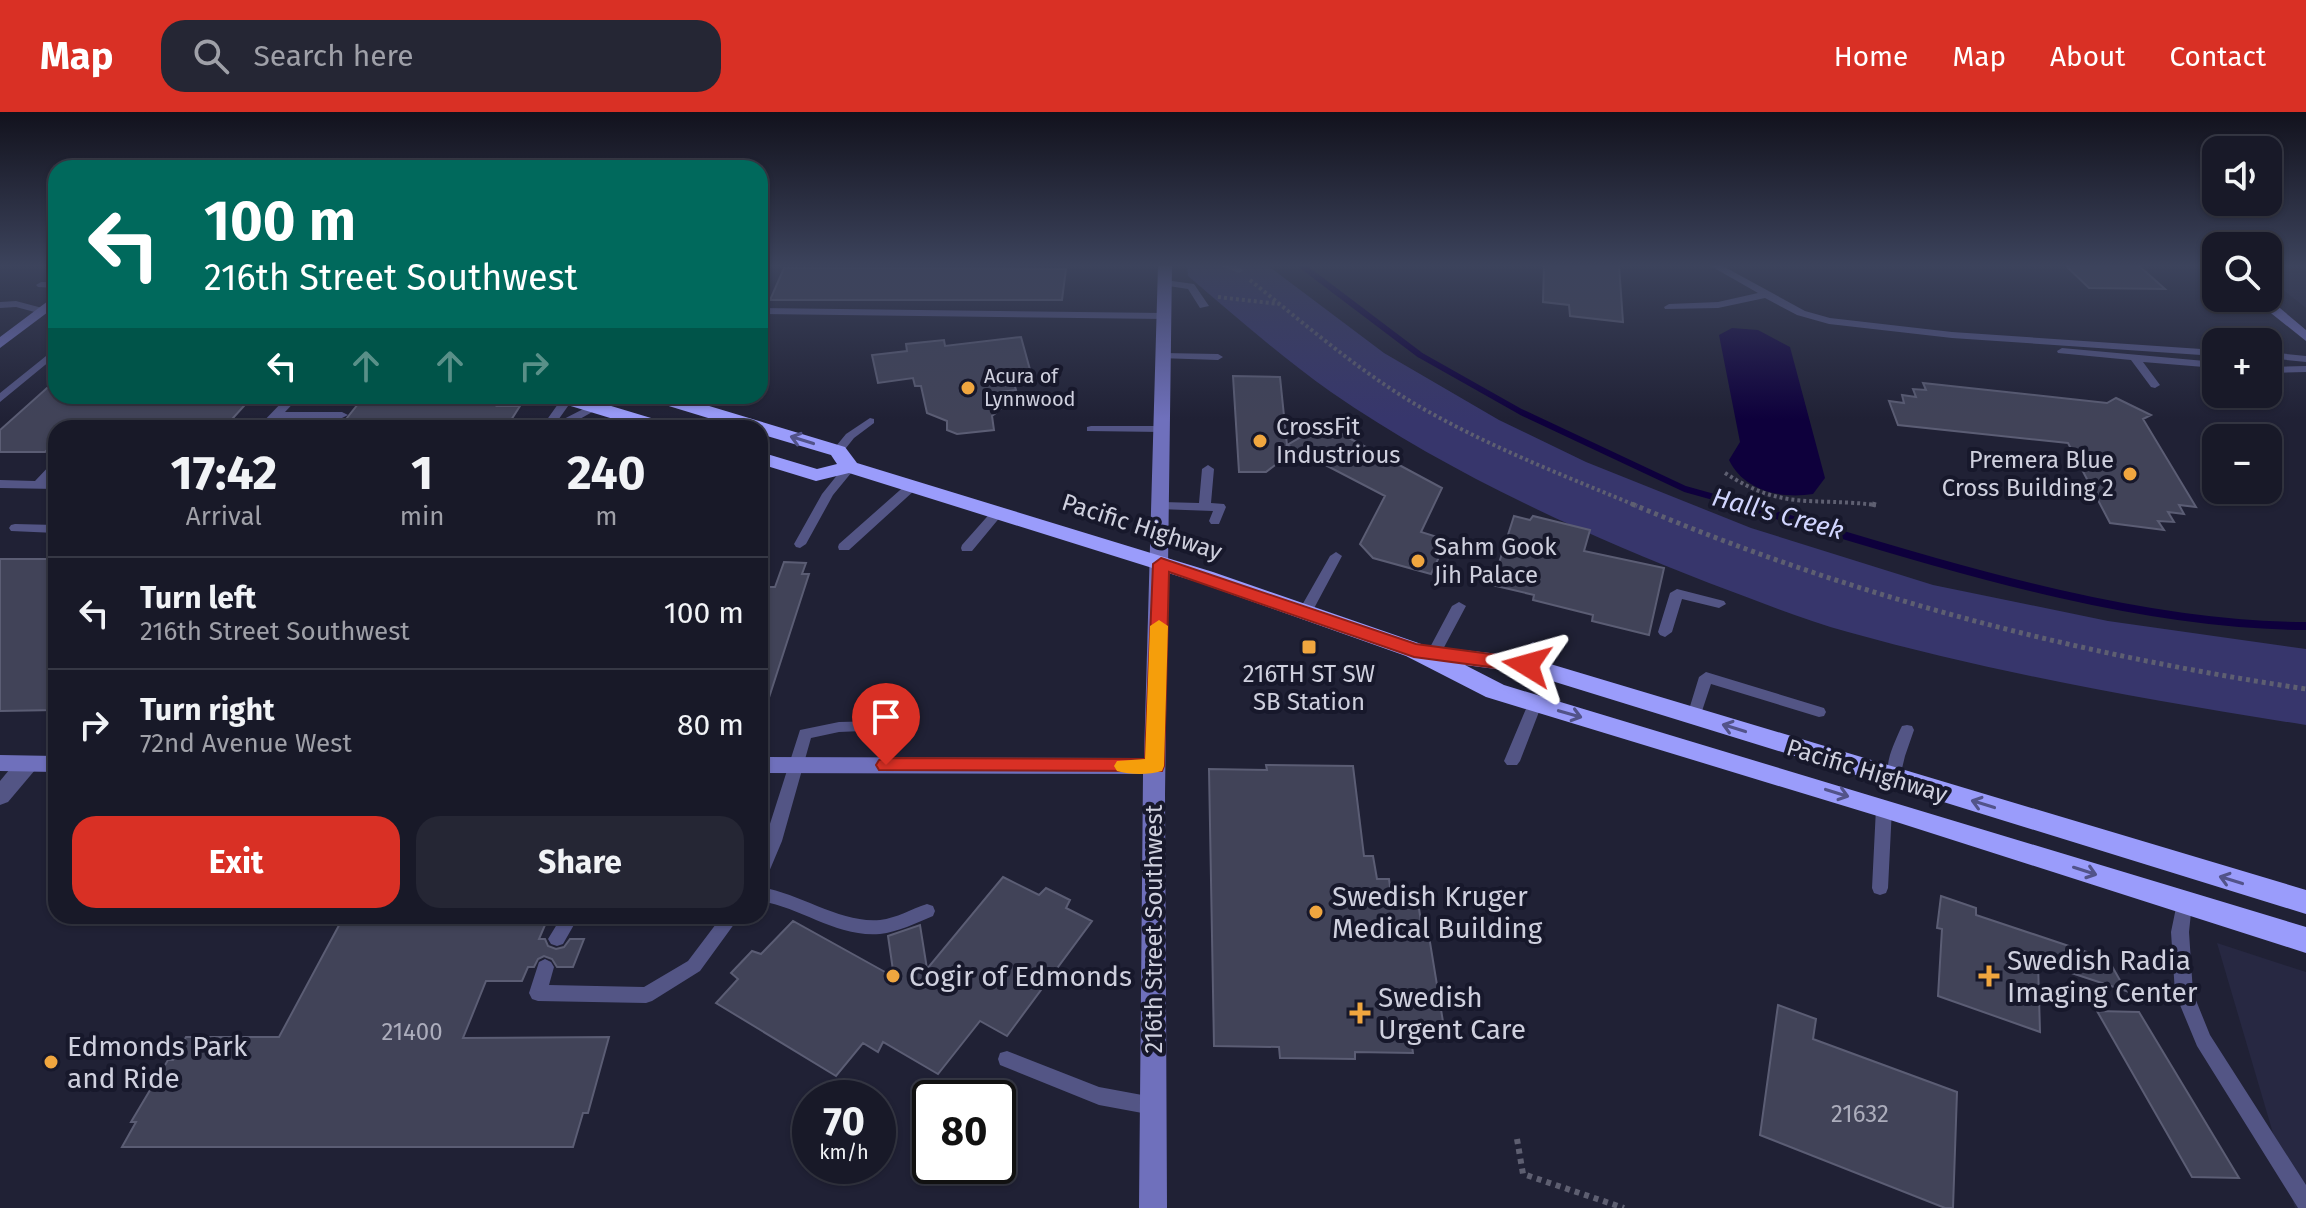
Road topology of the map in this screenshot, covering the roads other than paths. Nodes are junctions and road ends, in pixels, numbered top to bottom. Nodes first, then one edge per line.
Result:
1 (35, 316) edge
2 (1164, 316) edge
3 (1812, 316) edge
4 (2281, 316) edge
5 (27, 322) junction
6 (0, 323) edge
7 (1959, 335) junction
8 (2306, 337) edge
9 (0, 344) edge
10 (2202, 352) edge
11 (1163, 356) junction
12 (2282, 356) edge
13 (48, 357) edge
14 (1218, 357) dead end
15 (2134, 357) junction
16 (2306, 359) edge
17 (2202, 364) edge
18 (2306, 369) edge
19 (2282, 370) edge
20 (2155, 385) dead end
21 (3, 393) edge
22 (287, 404) edge
23 (584, 404) edge
24 (680, 404) edge
25 (595, 407) junction
26 (277, 415) junction
27 (342, 415) dead end
28 (272, 420) edge
29 (570, 420) edge
30 (638, 420) edge
31 (728, 420) edge
32 (870, 421) dead end
33 (1091, 429) dead end
34 (1162, 429) junction
35 (768, 434) edge
36 (844, 459) junction
37 (768, 460) edge
38 (1208, 469) dead end
39 (48, 474) edge
40 (0, 484) edge
41 (38, 485) junction
42 (48, 485) edge
43 (912, 486) junction
44 (1162, 506) junction
45 (1205, 507) junction
46 (997, 513) junction
47 (1215, 521) dead end
48 (15, 528) dead end
49 (48, 529) edge
50 (800, 544) dead end
51 (844, 547) dead end
52 (967, 548) dead end
53 (1336, 556) dead end
54 (1161, 564) junction
55 (1719, 604) dead end
56 (1459, 606) dead end
57 (1304, 614) junction
58 (1665, 632) dead end
59 (1424, 652) junction
60 (1535, 704) junction
61 (1819, 712) dead end
62 (1694, 716) junction
63 (880, 726) dead end
64 (1907, 730) dead end
65 (1512, 761) dead end
66 (0, 763) edge
67 (27, 764) junction
68 (48, 764) edge
69 (768, 765) edge
70 (796, 765) junction
71 (1155, 766) junction
72 (1894, 777) junction
73 (0, 796) edge
74 (1884, 808) junction
75 (768, 855) edge
76 (1880, 888) dead end
77 (768, 894) edge
78 (2306, 902) edge
79 (2184, 903) junction
80 (927, 911) dead end
81 (566, 924) edge
82 (726, 924) edge
83 (557, 939) dead end
84 (2306, 940) edge
85 (545, 967) dead end
86 (1007, 1059) dead end
87 (1153, 1106) junction
88 (2306, 1203) edge
89 (1153, 1208) edge

1 - 5 street
2 - 11 street, 216th Street Southwest
3 - 7 lane
4 - 8 street
5 - 6 street
5 - 9 street
7 - 10 lane
7 - 15 lane
11 - 14 lane
11 - 34 street, 216th Street Southwest
12 - 16 lane
13 - 21 lane
15 - 17 lane
15 - 20 lane
18 - 19 lane
22 - 26 lane
23 - 25 highway
31 -> 24 highway, Pacific Highway
25 - 29 lane
25 - 30 highway
26 - 27 lane
26 - 28 lane
32 - 36 lane
33 - 34 lane
34 - 44 street, 216th Street Southwest
36 -> 35 highway, Pacific Highway
36 - 37 highway, Pacific Highway
36 - 43 highway, Pacific Highway
36 - 50 lane
38 - 45 lane
39 - 41 lane
40 - 41 lane
41 - 42 lane
43 - 46 highway, Pacific Highway
43 - 51 lane
44 - 45 lane
44 - 54 street, 216th Street Southwest
45 - 47 lane
46 - 52 lane
46 - 54 highway, Pacific Highway
48 - 49 lane
53 - 57 lane
54 - 57 highway, Pacific Highway
54 - 71 street, 216th Street Southwest
55 - 58 lane
56 - 59 lane
57 - 59 highway, Pacific Highway
59 - 60 highway, Pacific Highway
59 - 62 highway, Pacific Highway
60 - 65 lane
60 -> 74 highway, Pacific Highway
61 - 62 lane
72 -> 62 highway, Pacific Highway
63 - 70 lane
64 - 72 lane
66 - 67 street
67 - 68 street
67 - 73 street
69 - 70 street
70 - 71 street
70 - 75 lane
71 - 87 street, 216th Street Southwest
78 -> 72 highway, Pacific Highway
74 - 76 lane
74 -> 79 highway, Pacific Highway
77 - 80 lane
79 - 84 highway, Pacific Highway
79 - 88 lane
81 - 83 lane
82 - 85 lane
86 - 87 lane
87 - 89 street, 216th Street Southwest

